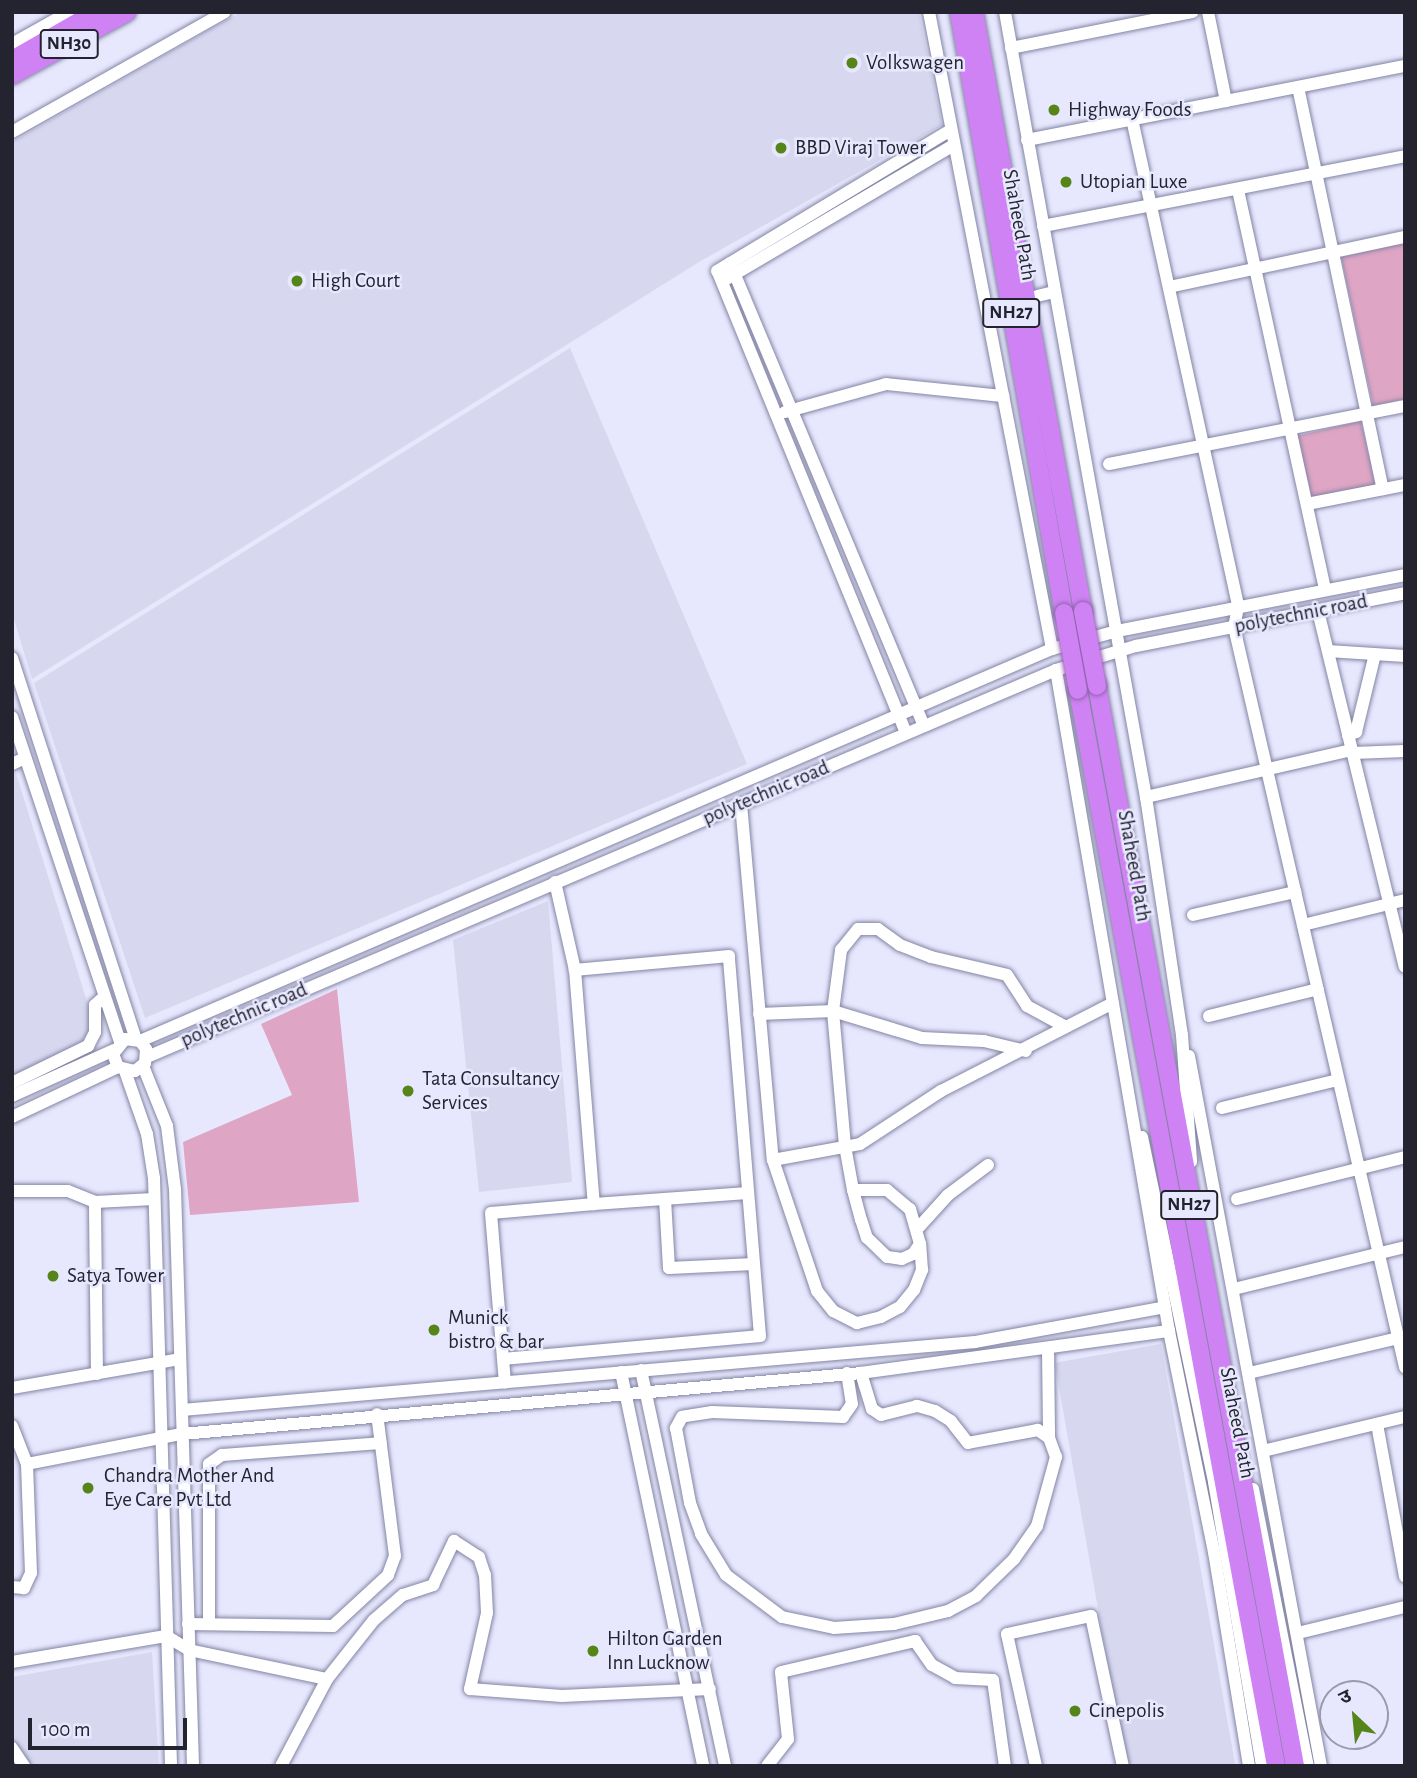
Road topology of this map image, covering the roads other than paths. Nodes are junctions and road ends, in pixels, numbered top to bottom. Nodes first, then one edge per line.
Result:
1 (69, 12) edge
2 (96, 12) edge
3 (127, 12) edge
4 (225, 12) edge
5 (929, 12) edge
6 (958, 12) edge
7 (974, 12) edge
8 (1005, 12) edge
9 (1192, 12) edge
10 (1209, 12) edge
11 (16, 46) edge
12 (1011, 48) junction
13 (1405, 66) edge
14 (12, 75) edge
15 (1297, 87) junction
16 (1226, 101) junction
17 (1132, 119) junction
18 (951, 130) junction
19 (12, 132) edge
20 (1027, 140) junction
21 (954, 145) junction
22 (1405, 156) edge
23 (1316, 174) junction
24 (1238, 190) junction
25 (1151, 206) junction
26 (1043, 226) junction
27 (1405, 237) edge
28 (1333, 251) junction
29 (1255, 267) junction
30 (733, 269) junction
31 (1169, 287) junction
32 (1055, 292) junction
33 (1037, 296) dead end
34 (999, 303) dead end
35 (985, 305) junction
36 (1003, 396) junction
37 (1405, 405) edge
38 (793, 409) junction
39 (1367, 413) junction
40 (779, 415) junction
41 (1291, 428) junction
42 (1203, 445) junction
43 (1109, 464) dead end
44 (1405, 485) edge
45 (1383, 489) junction
46 (1307, 504) junction
47 (1405, 575) edge
48 (1325, 590) junction
49 (1405, 593) edge
50 (1238, 607) junction
51 (1318, 611) junction
52 (1234, 627) junction
53 (1116, 631) junction
54 (1052, 649) junction
55 (1120, 651) junction
56 (1328, 651) junction
57 (1375, 654) junction
58 (1405, 656) edge
59 (12, 658) edge
60 (1056, 670) junction
61 (915, 707) junction
62 (898, 715) junction
63 (12, 717) edge
64 (924, 726) junction
65 (906, 733) junction
66 (1348, 735) junction
67 (15, 738) edge
68 (1405, 751) edge
69 (1352, 752) junction
70 (25, 758) junction
71 (12, 764) edge
72 (1267, 771) junction
73 (763, 772) junction
74 (772, 790) junction
75 (1146, 797) junction
76 (741, 804) junction
77 (1158, 873) junction
78 (1139, 876) dead end
79 (555, 882) junction
80 (1295, 892) junction
81 (1405, 901) edge
82 (1391, 904) junction
83 (1193, 915) dead end
84 (1303, 925) junction
85 (1405, 967) edge
86 (575, 970) junction
87 (1318, 989) junction
88 (104, 997) junction
89 (1113, 1003) junction
90 (833, 1011) junction
91 (759, 1014) junction
92 (1209, 1016) dead end
93 (1066, 1027) junction
94 (1182, 1035) junction
95 (138, 1040) junction
96 (117, 1046) junction
97 (1027, 1051) junction
98 (145, 1061) junction
99 (121, 1069) junction
100 (1338, 1080) junction
101 (12, 1083) edge
102 (1129, 1094) junction
103 (12, 1096) edge
104 (1222, 1108) dead end
105 (12, 1117) edge
106 (845, 1146) junction
107 (1405, 1157) edge
108 (773, 1160) junction
109 (1211, 1162) junction
110 (988, 1165) dead end
111 (1192, 1166) junction
112 (1359, 1169) junction
113 (853, 1190) junction
114 (12, 1191) edge
115 (748, 1193) junction
116 (154, 1199) junction
117 (665, 1199) junction
118 (1237, 1199) dead end
119 (1165, 1201) junction
120 (95, 1202) junction
121 (594, 1204) junction
122 (919, 1227) junction
123 (920, 1244) junction
124 (1405, 1247) edge
125 (1378, 1254) junction
126 (1204, 1262) junction
127 (754, 1264) junction
128 (1234, 1289) junction
129 (1165, 1307) junction
130 (1169, 1331) junction
131 (760, 1336) junction
132 (1398, 1338) junction
133 (1048, 1350) junction
134 (180, 1359) junction
135 (503, 1359) junction
136 (763, 1359) junction
137 (158, 1361) junction
138 (1405, 1367) edge
139 (641, 1370) junction
140 (621, 1372) junction
141 (847, 1373) junction
142 (861, 1373) junction
143 (1249, 1373) junction
144 (97, 1374) junction
145 (505, 1382) junction
146 (12, 1388) edge
147 (646, 1391) junction
148 (626, 1393) junction
149 (181, 1410) junction
150 (377, 1414) junction
151 (1405, 1417) edge
152 (1377, 1424) junction
153 (12, 1426) edge
154 (182, 1434) junction
155 (1049, 1438) junction
156 (159, 1441) junction
157 (381, 1443) junction
158 (1263, 1451) junction
159 (27, 1464) junction
160 (1405, 1576) edge
161 (12, 1587) edge
162 (1405, 1607) edge
163 (188, 1624) junction
164 (209, 1624) junction
165 (1298, 1633) junction
166 (166, 1636) junction
167 (189, 1650) junction
168 (12, 1661) edge
169 (327, 1679) junction
170 (710, 1689) junction
171 (688, 1692) junction
172 (1278, 1725) junction
173 (12, 1748) edge
174 (24, 1766) edge
175 (171, 1766) edge
176 (193, 1766) edge
177 (281, 1766) edge
178 (703, 1766) edge
179 (725, 1766) edge
180 (767, 1766) edge
181 (1005, 1766) edge
182 (1036, 1766) edge
183 (1123, 1766) edge
184 (1250, 1766) edge
185 (1264, 1766) edge
186 (1276, 1766) edge
187 (1294, 1766) edge
188 (1306, 1766) edge
189 (1321, 1766) edge

1 - 11 street
2 - 11 highway, NH30
3 - 14 highway, NH30
4 - 19 street
5 - 18 street
6 - 119 highway, Shaheed Path / NH27, bridge
7 - 126 highway, Shaheed Path / NH27, bridge
8 - 12 street
9 - 12 street
10 - 16 street
12 - 20 street
13 - 15 street
15 - 16 street
15 - 23 street
16 - 17 street
17 - 20 street
17 - 25 street
18 - 21 street
18 - 30 street
20 - 26 street
21 - 30 street
21 - 35 street
22 - 23 street
23 - 24 street
23 - 28 street
24 - 25 street
24 - 29 street
25 - 26 street
25 - 31 street
26 - 32 street
27 - 28 street
28 - 29 street
28 - 39 street
29 - 31 street
29 - 41 street
30 - 38 street
30 - 40 street
31 - 42 street
32 - 33 street
32 - 53 street
34 - 35 street
35 - 36 street
36 - 38 street
36 - 54 street
37 - 39 street
38 - 40 street
38 - 61 street
39 - 41 street
39 - 45 street
40 - 62 street
41 - 42 street
41 - 46 street
42 - 43 street
42 - 50 street
44 - 45 street
45 - 46 street
46 - 48 street
47 - 48 street
48 - 50 street
49 - 51 street, polytechnic road
50 - 52 street
50 - 53 street
51 - 52 street, polytechnic road
51 - 56 street
52 - 55 street, polytechnic road
52 - 72 street
53 - 54 street
53 - 55 street
54 - 61 street
55 - 60 street, polytechnic road
55 - 75 street
56 - 57 street
56 - 66 street
57 - 58 street
57 - 66 street
59 - 95 street
60 - 64 street, polytechnic road
60 - 89 street
61 - 62 street
61 - 64 street
62 - 65 street
62 - 73 street
63 - 67 street
64 - 65 street, polytechnic road
65 - 74 street, polytechnic road
66 - 69 street
67 - 70 street
68 - 69 street
69 - 72 street
69 - 82 street
70 - 71 street
70 - 88 street
72 - 75 street
72 - 80 street
73 - 74 street
73 - 95 street
74 - 76 street, polytechnic road
75 - 77 street
76 - 79 street, polytechnic road
76 - 91 street
77 - 78 street
77 - 94 street
79 - 86 street
79 - 98 street, polytechnic road
80 - 83 street
80 - 84 street
81 - 82 street
82 - 84 street
82 - 85 street
84 - 87 street
86 - 115 street
86 - 121 street
87 - 92 street
87 - 100 street
88 - 96 street
88 - 101 street
89 - 93 street
89 - 102 street
90 - 91 street
90 - 93 street
90 - 97 street
90 - 106 street
91 - 108 street
93 - 97 street
94 - 109 street
94 - 111 street
95 - 96 street
95 - 98 street
96 - 99 street
96 - 103 street
97 - 106 street
98 - 99 street, polytechnic road
98 - 134 street
99 - 105 street, polytechnic road
99 - 116 street
100 - 104 street
100 - 112 street
102 - 119 street
102 - 129 street
106 - 108 street
106 - 113 street
107 - 112 street
108 - 123 street
109 - 111 street
109 - 128 street
110 - 122 street
111 - 126 street
112 - 118 street
112 - 125 street
113 - 122 street
113 - 123 street
114 - 120 street
115 - 117 street
115 - 127 street
116 - 120 street
116 - 137 street
117 - 121 street
117 - 127 street
119 - 172 highway, Shaheed Path / NH27
119 - 185 street
120 - 144 street
121 - 135 street
122 - 123 street
124 - 125 street
125 - 128 street
125 - 132 street
126 - 172 highway, Shaheed Path / NH27
126 - 188 street
127 - 131 street
128 - 143 street
129 - 130 street
129 - 136 street
130 - 133 street
130 - 184 street
131 - 135 street
131 - 136 street
132 - 138 street
132 - 143 street
133 - 142 street
133 - 155 street
134 - 137 street
134 - 149 street
135 - 145 street
136 - 139 street
137 - 144 street
137 - 156 street
139 - 140 street
139 - 147 street
140 - 145 street
140 - 148 street
141 - 142 street
141 - 147 street
141 - 155 street
142 - 155 street
143 - 158 street
144 - 146 street
145 - 149 street
147 - 148 street
147 - 170 street
148 - 150 street
148 - 171 street
149 - 154 street
150 - 154 street
150 - 157 street
151 - 152 street
152 - 158 street
152 - 160 street
153 - 159 street
154 - 156 street
154 - 163 street
156 - 159 street
156 - 166 street
157 - 164 street
157 - 164 street
158 - 165 street
159 - 161 street
162 - 165 street
163 - 164 street
163 - 167 street
165 - 189 street
166 - 167 street
166 - 168 street
166 - 175 street
167 - 169 street
167 - 176 street
169 - 171 street
169 - 177 street
170 - 171 street
170 - 179 street
171 - 178 street
172 - 185 highway
172 - 186 highway, NH27
172 - 187 highway, NH27
172 - 188 highway
173 - 174 street
180 - 181 street
182 - 183 street

